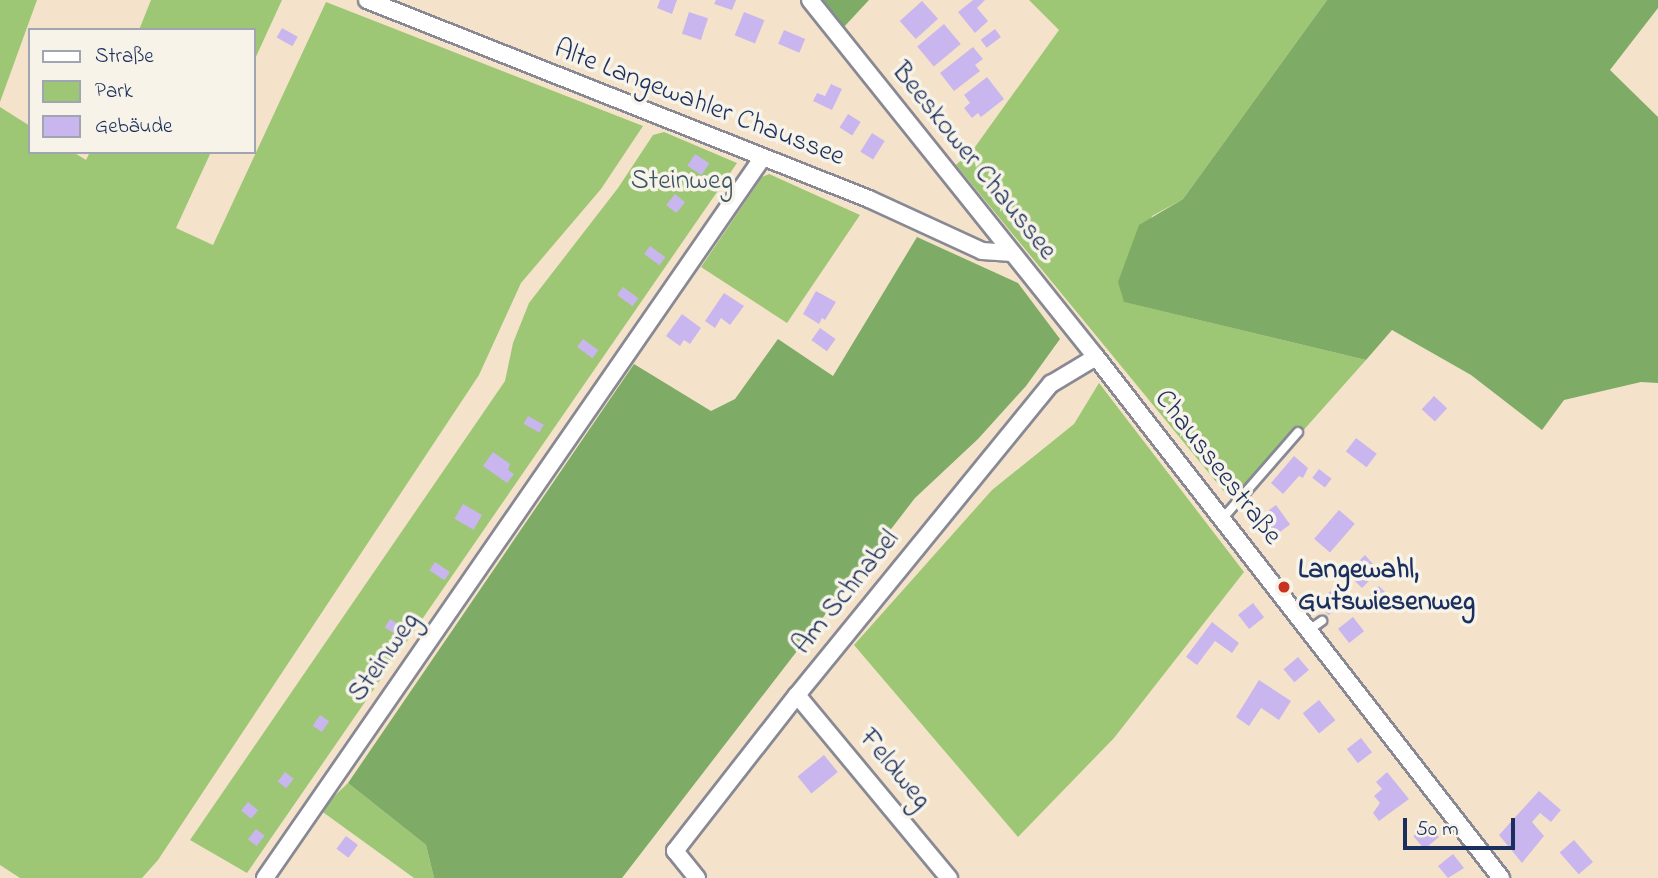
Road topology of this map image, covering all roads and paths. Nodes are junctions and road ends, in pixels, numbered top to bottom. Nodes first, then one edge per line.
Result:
1 (367, 0) edge
2 (810, 0) edge
3 (763, 157) junction
4 (1012, 253) junction
5 (1096, 357) junction
6 (1298, 432) dead end
7 (1223, 519) junction
8 (797, 695) junction
9 (265, 878) edge
10 (697, 878) edge
11 (949, 878) edge
12 (1501, 878) edge

1 - 3 street, Alte Langewahler Chaussee
2 - 4 street, Beeskower Chaussee
3 - 4 street, Alte Langewahler Chaussee
3 - 9 street, Steinweg
4 - 5 street, Beeskower Chaussee
5 - 7 street, Chausseestraße
5 - 8 street, Am Schnabel
6 - 7 lane
7 - 12 street, Chausseestraße
8 - 10 street, Am Schnabel
8 - 11 street, Feldweg

